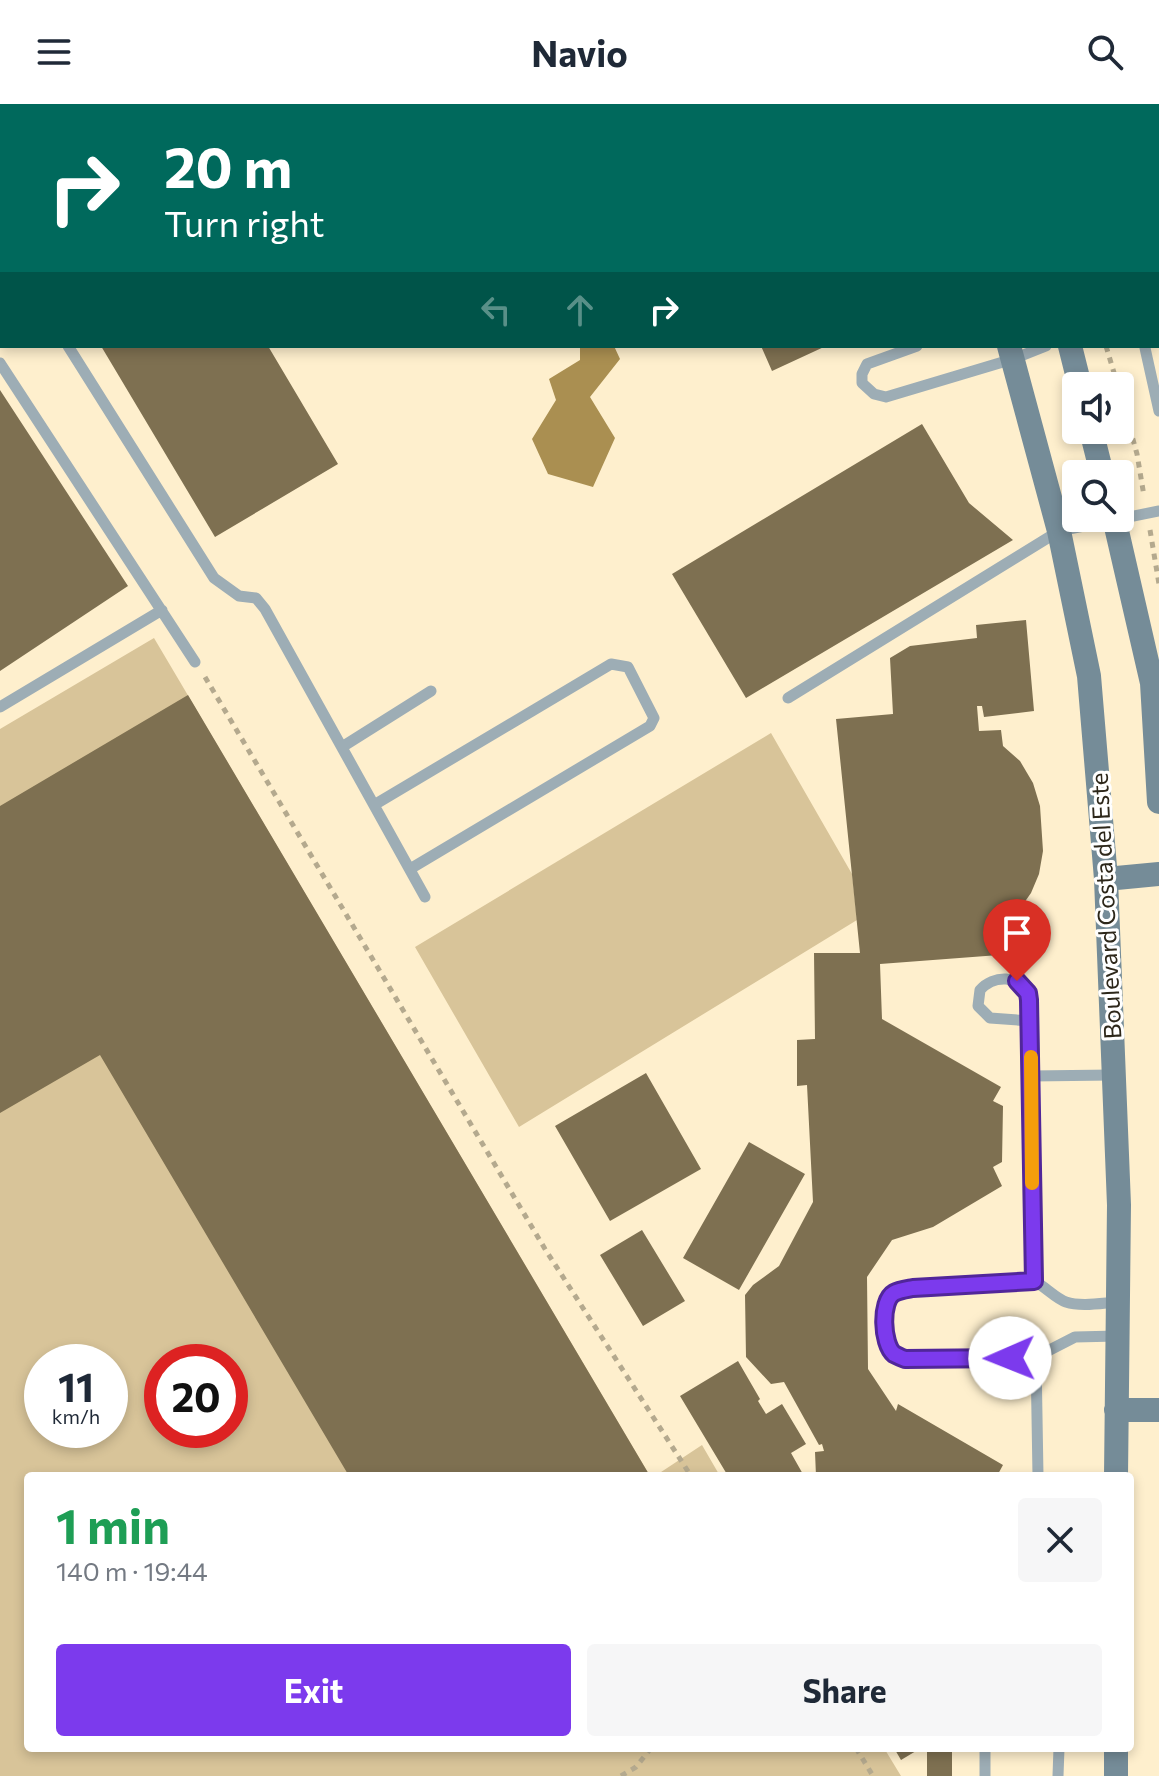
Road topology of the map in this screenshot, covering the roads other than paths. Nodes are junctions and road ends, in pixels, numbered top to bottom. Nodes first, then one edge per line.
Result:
1 (69, 348) edge
2 (911, 348) edge
3 (1034, 348) edge
4 (1070, 348) edge
5 (1145, 348) edge
6 (1011, 352) edge
7 (0, 363) edge
8 (1076, 372) edge
9 (1159, 411) edge
10 (1062, 530) edge
11 (1059, 531) junction
12 (1117, 532) edge
13 (162, 610) junction
14 (195, 662) road end
15 (431, 691) dead end
16 (788, 698) dead end
17 (0, 707) edge
18 (342, 747) junction
19 (1159, 802) edge
20 (374, 805) junction
21 (410, 869) junction
22 (1159, 874) edge
23 (1106, 879) junction
24 (425, 897) dead end
25 (1030, 1021) junction
26 (1114, 1075) junction
27 (1031, 1076) junction
28 (1034, 1281) junction
29 (1117, 1302) junction
30 (1117, 1336) junction
31 (1036, 1357) junction
32 (1116, 1410) junction
33 (1159, 1410) edge
34 (1038, 1472) edge
35 (1116, 1472) edge
36 (985, 1752) edge
37 (1059, 1752) edge
38 (1116, 1752) edge
39 (985, 1776) edge
40 (1058, 1776) edge
41 (1116, 1776) edge

1 - 18 lane
2 - 6 lane
3 - 6 lane
4 - 8 street
5 - 9 lane
6 - 11 street, Boulevard Costa del Este
7 - 13 lane
10 - 11 lane
11 - 16 lane
11 - 23 street, Boulevard Costa del Este
12 - 19 street
13 - 14 lane
13 - 17 lane
15 - 18 lane
18 - 20 lane
20 - 21 lane
20 - 21 lane
21 - 24 lane
22 - 23 street
23 - 26 street, Boulevard Costa del Este
25 - 25 lane
25 - 27 lane
26 - 27 lane
26 - 29 street, Boulevard Costa del Este
27 - 28 lane
28 - 29 lane
28 - 31 lane
29 - 30 street, Boulevard Costa del Este
30 - 31 lane
30 - 32 street, Boulevard Costa del Este
31 - 34 lane
32 - 33 street
32 - 35 street, Boulevard Costa del Este
36 - 39 lane
37 - 40 lane
38 - 41 street

